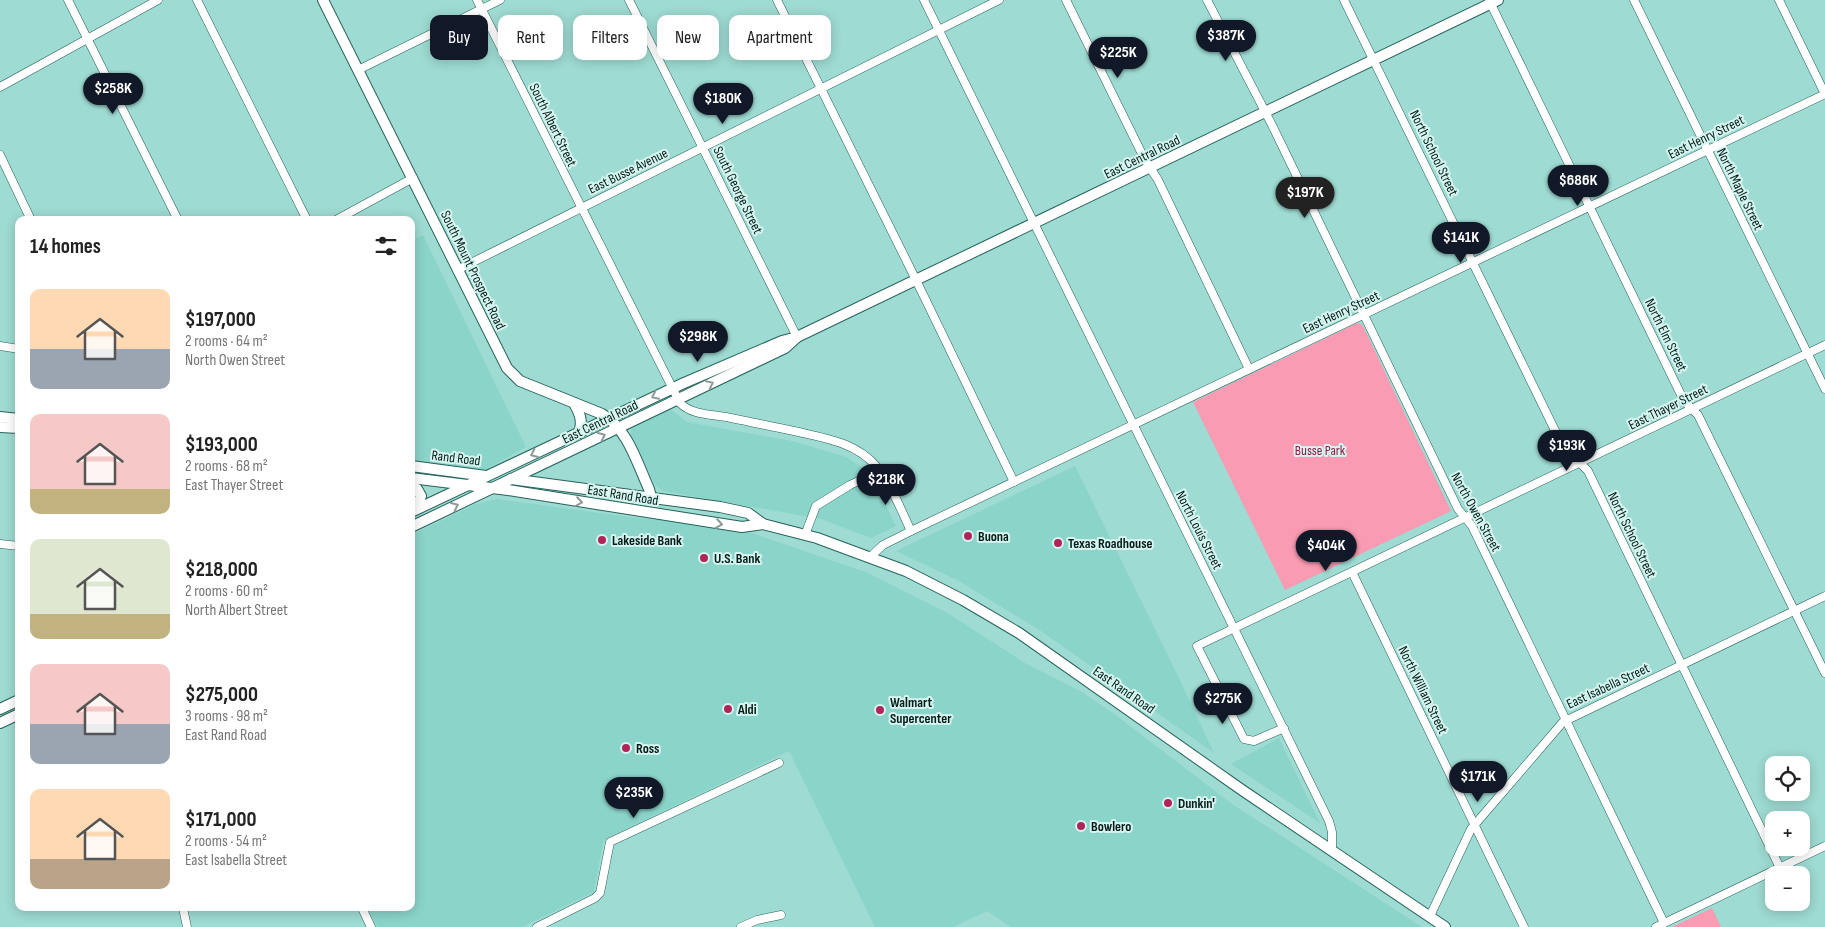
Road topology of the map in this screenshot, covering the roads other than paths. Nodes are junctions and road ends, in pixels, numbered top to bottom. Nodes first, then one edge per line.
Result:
1 (68, 0) edge
2 (158, 0) edge
3 (197, 0) edge
4 (323, 0) edge
5 (478, 0) edge
6 (500, 0) edge
7 (629, 0) edge
8 (777, 0) edge
9 (924, 0) edge
10 (998, 0) edge
11 (1066, 0) edge
12 (1207, 0) edge
13 (1344, 0) edge
14 (1634, 0) edge
15 (1779, 0) edge
16 (1493, 1) edge
17 (482, 9) junction
18 (939, 30) junction
19 (88, 39) junction
20 (1375, 60) junction
21 (358, 70) junction
22 (0, 87) edge
23 (821, 89) junction
24 (1825, 94) edge
25 (1265, 113) junction
26 (703, 148) junction
27 (1707, 151) junction
28 (0, 155) edge
29 (1151, 168) junction
30 (412, 178) junction
31 (1590, 206) junction
32 (580, 208) junction
33 (29, 216) edge
34 (176, 216) edge
35 (305, 216) edge
36 (343, 216) edge
37 (1035, 224) junction
38 (1473, 263) junction
39 (457, 270) junction
40 (916, 280) junction
41 (1364, 314) junction
42 (797, 337) junction
43 (1825, 345) edge
44 (0, 346) edge
45 (15, 348) edge
46 (1808, 354) junction
47 (1250, 369) junction
48 (1825, 389) edge
49 (674, 394) junction
50 (574, 403) junction
51 (1694, 409) junction
52 (0, 417) edge
53 (610, 418) junction
54 (15, 419) edge
55 (1133, 426) junction
56 (0, 427) edge
57 (15, 428) edge
58 (619, 428) junction
59 (579, 433) junction
60 (1580, 463) junction
61 (415, 467) edge
62 (880, 471) junction
63 (486, 476) junction
64 (415, 478) edge
65 (498, 478) joint
66 (511, 479) junction
67 (1014, 482) junction
68 (467, 485) junction
69 (479, 486) joint
70 (415, 488) edge
71 (492, 488) junction
72 (651, 497) junction
73 (415, 508) edge
74 (415, 510) edge
75 (1465, 517) junction
76 (763, 524) junction
77 (415, 525) edge
78 (911, 531) junction
79 (805, 535) junction
80 (0, 544) edge
81 (15, 546) edge
82 (870, 557) junction
83 (1352, 572) junction
84 (1825, 596) edge
85 (1794, 610) junction
86 (1234, 628) junction
87 (1681, 665) junction
88 (1825, 673) edge
89 (15, 702) edge
90 (0, 709) edge
91 (15, 716) edge
92 (1566, 720) junction
93 (0, 723) edge
94 (1284, 728) junction
95 (779, 763) dead end
96 (1474, 824) junction
97 (1825, 846) edge
98 (1332, 850) junction
99 (1779, 866) edge
100 (1784, 866) edge
101 (1765, 875) edge
102 (184, 911) edge
103 (364, 911) edge
104 (781, 915) dead end
105 (1430, 916) junction
106 (1664, 923) junction
107 (188, 927) edge
108 (372, 927) edge
109 (537, 927) edge
110 (741, 927) edge
111 (1445, 927) edge
112 (1524, 927) edge
113 (1656, 927) edge

1 - 19 street
2 - 19 street
3 - 35 street
4 - 21 main road, South Mount Prospect Road
5 - 17 street, South Albert Street
6 - 17 street
7 - 26 street, South George Street
8 - 23 street
9 - 18 street, North Louis Street
10 - 18 street, East Busse Avenue
11 - 29 street
12 - 25 street, North Owen Street
13 - 20 street, North School Street
14 - 27 street, North Maple Street
15 - 24 street
16 - 20 main road, East Central Road
16 - 31 street, North Elm Street
17 - 21 street
17 - 32 street, South Albert Street
18 - 23 street, East Busse Avenue
18 - 37 street, North Louis Street
19 - 22 street
19 - 34 street
20 - 25 main road, East Central Road
20 - 38 street, North School Street
21 - 30 main road, South Mount Prospect Road
23 - 26 street, East Busse Avenue
23 - 40 street
24 - 27 street, East Henry Street
25 - 29 main road, East Central Road
25 - 41 street, North Owen Street
26 - 32 street, East Busse Avenue
26 - 42 street, South George Street
27 - 31 street, East Henry Street
27 - 46 street, North Maple Street
28 - 33 street
29 - 37 main road, East Central Road
29 - 47 street
30 - 36 street
30 - 39 main road, South Mount Prospect Road
31 - 38 street, East Henry Street
31 - 51 street, North Elm Street
32 - 39 street, East Busse Avenue
32 - 49 street, South Albert Street
37 - 40 main road, East Central Road
37 - 55 street, North Louis Street
38 - 41 street, East Henry Street
38 - 60 street, North School Street
39 - 50 main road, South Mount Prospect Road
40 - 42 main road, East Central Road
40 - 67 street
41 - 47 street, East Henry Street
41 - 75 street, North Owen Street
42 - 49 main road, East Central Road
43 - 46 street, East Thayer Street
44 - 45 street
46 - 48 street, North Maple Street
46 - 51 street, East Thayer Street
47 - 55 street, East Henry Street
49 -> 53 main road, East Central Road
49 - 58 main road, East Central Road
49 - 62 street
50 - 53 main road, South Mount Prospect Road
50 - 59 main road
51 - 60 street, East Thayer Street
51 - 85 street, North Elm Street
52 - 54 main road
53 - 58 main road, South Mount Prospect Road
53 - 59 main road, East Central Road
55 - 67 street, East Henry Street
55 - 86 street, North Louis Street
56 - 57 main road
66 -> 58 main road, East Central Road
58 - 72 main road, South Mount Prospect Road
59 -> 63 main road, East Central Road
60 - 75 street, East Thayer Street
60 - 87 street, North School Street
61 - 63 main road, Rand Road
62 - 78 street
62 - 79 street
63 - 65 main road, Rand Road
63 - 68 main road, East Central Road
64 - 68 main road, Rand Road
65 - 66 main road, East Rand Road
66 - 71 main road, East Central Road
66 - 72 main road, East Rand Road
67 - 78 street, East Henry Street
68 - 69 main road, Rand Road
68 - 74 main road, East Central Road
69 - 71 main road, East Rand Road
70 - 73 main road
71 -> 76 main road, East Rand Road
77 -> 71 main road, East Central Road
72 - 76 main road, East Rand Road
75 - 83 street, East Thayer Street
75 - 92 street, North Owen Street
76 - 79 main road, East Rand Road
78 - 82 street, East Henry Street
79 - 82 main road, East Rand Road
80 - 81 street
82 - 98 main road, East Rand Road
83 - 86 street, East Thayer Street
83 - 96 street, North William Street
84 - 85 street, East Isabella Street
85 - 87 street, East Isabella Street
85 - 88 street, North Elm Street
86 - 94 street, North Louis Street
86 - 94 street, East Thayer Street
87 - 92 street, East Isabella Street
87 - 99 street, North School Street
89 - 90 main road
91 - 93 main road
92 - 96 street, East Isabella Street
92 - 106 street, North Owen Street
94 - 98 street, North Louis Street
95 - 109 street
96 - 105 street, East Isabella Street
96 - 112 street, North William Street
97 - 100 street
98 - 105 main road, East Rand Road
101 - 106 street
102 - 107 street
103 - 108 street
104 - 110 street
105 - 111 main road, East Rand Road
106 - 113 street

